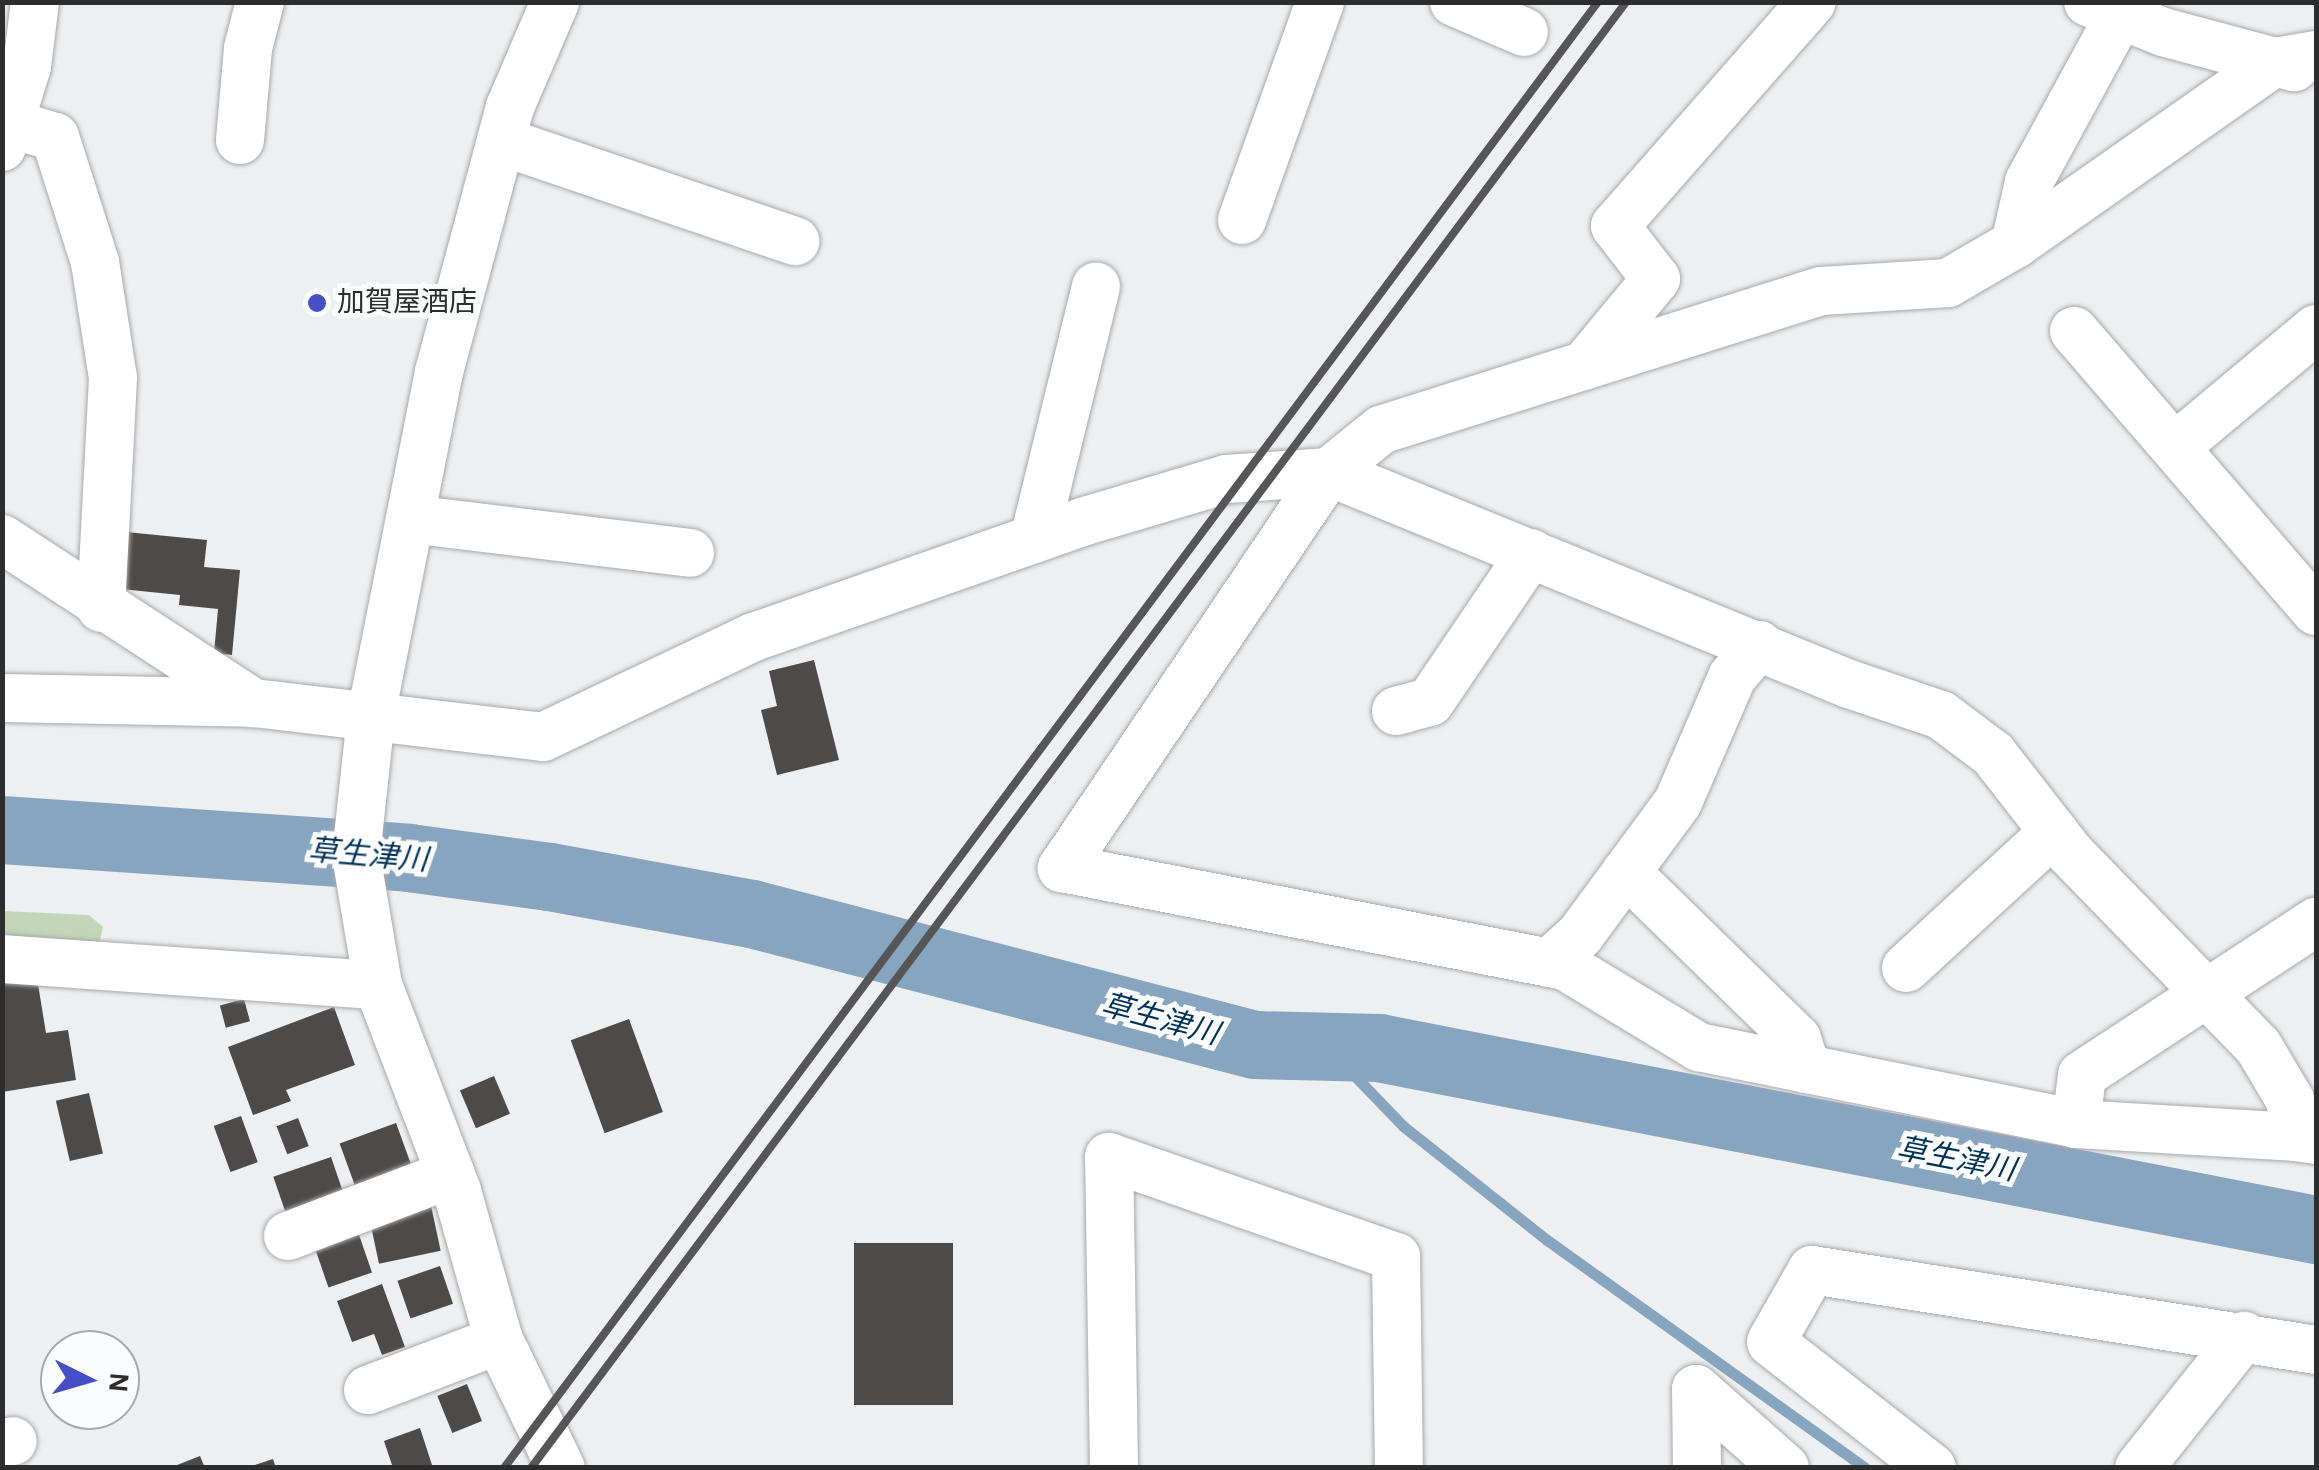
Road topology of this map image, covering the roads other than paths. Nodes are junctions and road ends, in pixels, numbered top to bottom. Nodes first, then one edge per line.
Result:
1 (35, 2) edge
2 (260, 2) edge
3 (554, 2) edge
4 (1320, 2) edge
5 (1454, 2) edge
6 (1812, 2) edge
7 (2112, 7) edge
8 (1524, 32) dead end
9 (2303, 63) edge
10 (7, 136) edge
11 (240, 140) dead end
12 (500, 141) junction
13 (1242, 220) dead end
14 (795, 241) dead end
15 (2015, 244) junction
16 (1096, 287) dead end
17 (2316, 328) edge
18 (2074, 331) dead end
19 (1584, 366) junction
20 (2175, 448) junction
21 (1329, 472) junction
22 (410, 519) junction
23 (1034, 539) junction
24 (2, 540) edge
25 (690, 553) dead end
26 (1531, 553) junction
27 (101, 608) junction
28 (2316, 611) edge
29 (1759, 646) junction
30 (2, 698) edge
31 (254, 703) junction
32 (1396, 712) dead end
33 (369, 730) junction
34 (2054, 832) junction
35 (1626, 872) junction
36 (2316, 922) edge
37 (2, 959) edge
38 (1549, 963) junction
39 (1906, 968) dead end
40 (375, 971) junction
41 (2202, 992) junction
42 (1807, 1069) junction
43 (2076, 1124) junction
44 (2306, 1139) edge
45 (450, 1174) junction
46 (288, 1236) dead end
47 (2244, 1336) junction
48 (499, 1340) junction
49 (2316, 1350) edge
50 (368, 1390) dead end
51 (561, 1468) edge
52 (1114, 1468) edge
53 (1399, 1468) edge
54 (1697, 1468) edge
55 (1785, 1468) edge
56 (1932, 1468) edge
57 (2139, 1468) edge

1 - 10 street
2 - 11 street
3 - 12 street
4 - 13 street
5 - 8 street
6 - 19 street
7 - 9 street
7 - 15 street
9 - 15 street
10 - 27 street
12 - 14 street
12 - 22 street
15 - 19 street
16 - 23 street
17 - 20 street
18 - 20 street
19 - 21 street
20 - 28 street
21 - 23 street
21 - 26 street
21 - 38 street
22 - 25 street
22 - 33 street
23 - 33 street
24 - 27 street
26 - 29 street
26 - 32 street
27 - 31 street
29 - 34 street
29 - 35 street
30 - 31 street
31 - 33 street
33 - 40 street
34 - 39 street
34 - 41 street
35 - 38 street
35 - 42 street
36 - 41 street
37 - 40 street
38 - 42 street
40 - 45 street
41 - 43 street
41 - 44 street
42 - 43 street
43 - 44 street
45 - 46 street
45 - 48 street
47 - 49 street
47 - 56 street
47 - 57 street
48 - 50 street
48 - 51 street
52 - 53 street
54 - 55 street

